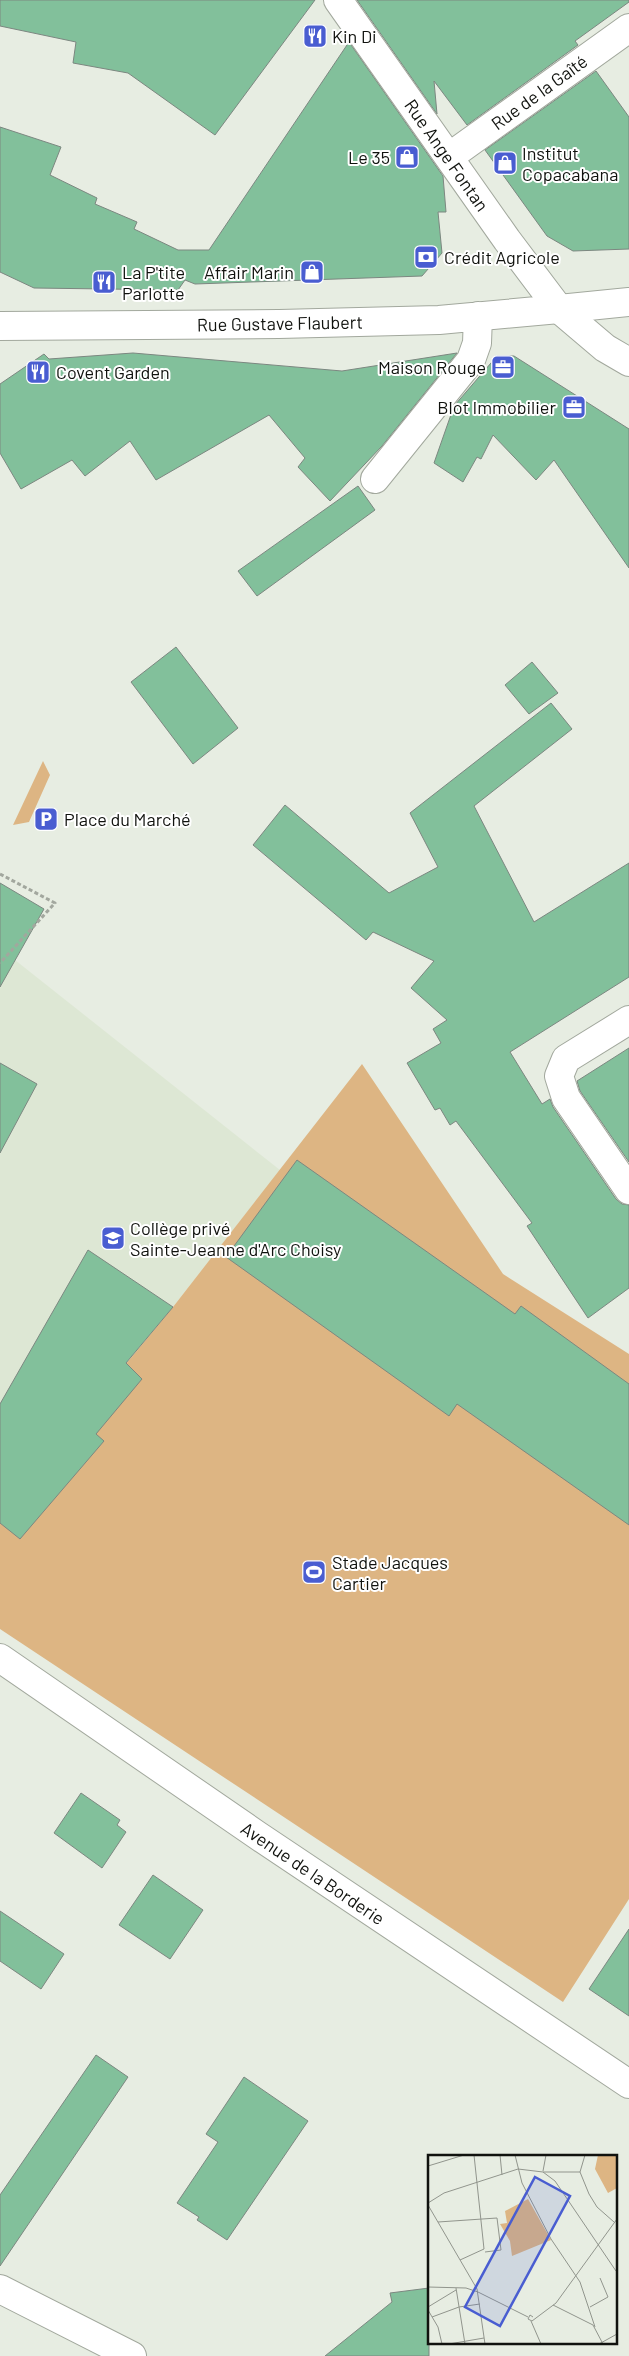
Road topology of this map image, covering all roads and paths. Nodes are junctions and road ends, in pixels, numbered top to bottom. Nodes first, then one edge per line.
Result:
1 (338, 0) edge
2 (629, 28) edge
3 (449, 157) junction
4 (629, 302) edge
5 (559, 309) junction
6 (478, 316) junction
7 (0, 326) edge
8 (629, 362) edge
9 (375, 479) dead end
10 (0, 874) edge
11 (0, 963) edge
12 (629, 1020) edge
13 (629, 1190) edge
14 (0, 1658) edge
15 (629, 2084) edge
16 (0, 2289) edge
17 (132, 2356) edge

1 - 3 street, Rue Ange Fontan
2 - 3 street, Rue de la Gaîté
3 - 5 street, Rue Ange Fontan
4 - 5 street, Rue Gustave Flaubert
5 - 6 street, Rue Gustave Flaubert
5 - 8 street, Rue Ange Fontan
6 - 7 street, Rue Gustave Flaubert
6 - 9 street
10 - 11 path
12 - 13 street
14 - 15 street, Avenue de la Borderie
16 - 17 street

